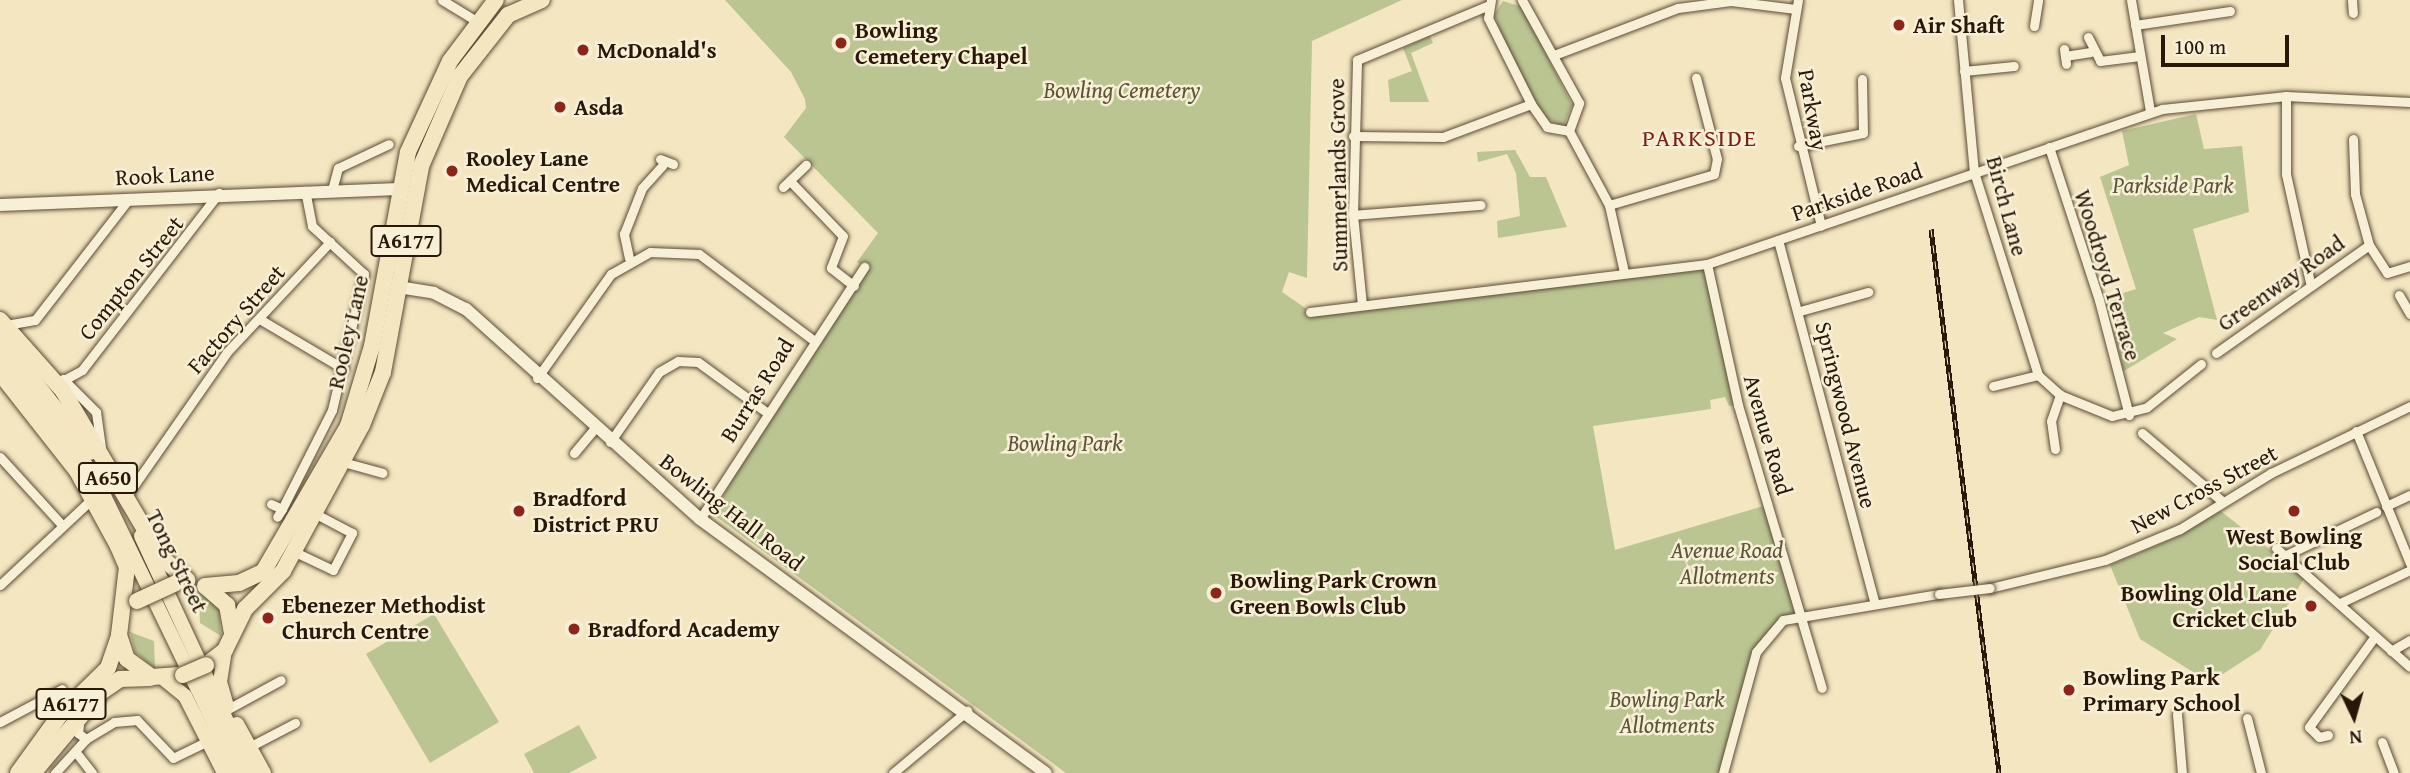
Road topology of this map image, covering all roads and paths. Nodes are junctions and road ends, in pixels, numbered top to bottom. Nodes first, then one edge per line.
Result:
1 (442, 0) edge
2 (496, 0) edge
3 (542, 0) edge
4 (1522, 0) edge
5 (1958, 0) edge
6 (2038, 0) edge
7 (2131, 0) edge
8 (2352, 0) edge
9 (1489, 3) edge
10 (1677, 4) edge
11 (1797, 5) edge
12 (2230, 11) dead end
13 (2353, 13) dead end
14 (478, 22) junction
15 (2034, 26) dead end
16 (2135, 26) junction
17 (2088, 37) dead end
18 (2091, 52) junction
19 (1554, 55) junction
20 (2065, 56) dead end
21 (2140, 56) junction
22 (2014, 66) dead end
23 (1964, 71) junction
24 (1696, 78) dead end
25 (1862, 79) dead end
26 (2286, 96) junction
27 (2410, 102) edge
28 (1531, 104) junction
29 (2150, 111) junction
30 (1569, 131) junction
31 (1353, 136) junction
32 (2353, 139) dead end
33 (389, 144) dead end
34 (1798, 146) junction
35 (2049, 147) junction
36 (665, 163) dead end
37 (806, 165) dead end
38 (1974, 173) junction
39 (399, 189) junction
40 (332, 190) junction
41 (305, 191) junction
42 (219, 193) junction
43 (129, 199) junction
44 (0, 205) edge
45 (1480, 205) dead end
46 (1609, 205) junction
47 (1353, 215) junction
48 (1821, 226) junction
49 (1778, 240) junction
50 (331, 242) junction
51 (2368, 246) junction
52 (629, 258) junction
53 (1707, 264) junction
54 (2410, 266) edge
55 (864, 267) dead end
56 (1624, 272) junction
57 (2310, 282) junction
58 (854, 286) junction
59 (398, 287) junction
60 (1868, 292) dead end
61 (2399, 295) dead end
62 (1362, 305) junction
63 (1800, 311) junction
64 (1310, 312) dead end
65 (2410, 314) edge
66 (261, 320) junction
67 (2, 326) edge
68 (812, 339) junction
69 (2216, 353) dead end
70 (0, 354) edge
71 (2201, 364) dead end
72 (344, 369) junction
73 (0, 373) edge
74 (2038, 374) junction
75 (58, 378) junction
76 (537, 378) junction
77 (1993, 386) dead end
78 (2060, 395) junction
79 (2410, 405) edge
80 (766, 412) junction
81 (2129, 415) junction
82 (594, 429) junction
83 (2356, 431) junction
84 (2142, 433) dead end
85 (610, 442) junction
86 (2055, 449) dead end
87 (574, 453) dead end
88 (0, 457) edge
89 (344, 462) junction
90 (383, 473) dead end
91 (128, 494) junction
92 (2410, 495) edge
93 (92, 499) junction
94 (2223, 502) junction
95 (271, 504) dead end
96 (2386, 506) junction
97 (2376, 512) dead end
98 (316, 514) junction
99 (700, 519) junction
100 (62, 525) junction
101 (2276, 548) dead end
102 (295, 552) junction
103 (2286, 555) junction
104 (2410, 563) edge
105 (2410, 570) edge
106 (182, 582) junction
107 (0, 585) edge
108 (205, 586) junction
109 (1874, 600) junction
110 (2340, 603) junction
111 (122, 615) junction
112 (1800, 615) junction
113 (120, 635) junction
114 (2375, 636) junction
115 (181, 640) junction
116 (2410, 640) edge
117 (228, 644) junction
118 (2391, 651) junction
119 (2410, 667) edge
120 (162, 678) junction
121 (281, 680) dead end
122 (1822, 688) dead end
123 (62, 689) dead end
124 (101, 692) junction
125 (228, 709) junction
126 (968, 711) junction
127 (2177, 714) dead end
128 (2247, 718) dead end
129 (0, 722) edge
130 (295, 723) dead end
131 (2328, 735) dead end
132 (86, 739) junction
133 (208, 741) junction
134 (2382, 742) dead end
135 (249, 747) junction
136 (78, 755) junction
137 (18, 773) edge
138 (33, 773) edge
139 (55, 773) edge
140 (92, 773) edge
141 (225, 773) edge
142 (238, 773) edge
143 (251, 773) edge
144 (264, 773) edge
145 (893, 773) edge
146 (1046, 773) edge
147 (1723, 773) edge
148 (2182, 773) edge
149 (2261, 773) edge
150 (2394, 773) edge

1 - 14 street
2 - 14 highway, Rooley Lane / A6177
3 - 59 highway, Rooley Lane / A6177
4 - 19 street
5 - 23 street, Birch Lane
6 - 15 street
7 - 16 street
8 - 13 street
9 - 28 street
9 - 31 street, Summerlands Grove
10 - 11 street
10 - 19 street
11 - 34 street, Parkway
12 - 16 street
14 - 39 highway, Rooley Lane / A6177
16 - 21 street
17 - 18 street
18 - 20 street
18 - 21 street
19 - 30 street
21 - 29 street
22 - 23 street
23 - 38 street, Birch Lane
24 - 46 street
25 - 34 street
26 - 27 street, Parkside Road
26 - 29 street, Parkside Road
26 - 57 street
28 - 30 street
28 - 31 street
29 - 35 street, Parkside Road
30 - 46 street
31 - 47 street, Summerlands Grove
32 - 51 street
33 - 40 street
34 - 48 street, Parkway
35 - 38 street, Parkside Road
35 - 81 street, Woodroyd Terrace
36 - 52 street
37 - 58 street
38 - 48 street, Parkside Road
38 - 74 street, Birch Lane
39 - 40 street, Rook Lane
39 - 108 highway, Rooley Lane / A6177
40 - 41 street, Rook Lane
41 - 42 street, Rook Lane
41 - 50 street
42 - 43 street, Rook Lane
42 - 75 street, Compton Street
43 - 44 street, Rook Lane
43 - 67 street
45 - 47 street
46 - 56 street
47 - 62 street, Summerlands Grove
48 - 49 street, Parkside Road
49 - 53 street, Parkside Road
49 - 63 street, Springwood Avenue
50 - 66 street, Factory Street
50 - 72 street
51 - 54 street
51 - 57 street, Greenway Road
52 - 68 street
52 - 76 street
53 - 56 street, Parkside Road
53 - 112 street, Avenue Road
55 - 58 street, Burras Road
56 - 62 street, Parkside Road
57 - 69 street, Greenway Road
58 - 68 street, Burras Road
59 - 76 street, Bowling Hall Road
59 - 89 highway, Rooley Lane / A6177
60 - 63 street
61 - 65 street
62 - 64 street, Parkside Road
63 - 109 street, Springwood Avenue
66 - 72 street
66 - 91 street, Factory Street
67 - 75 highway
67 - 115 main road, Tong Street / A650
68 - 80 street, Burras Road
70 - 115 main road, Tong Street / A650
71 - 81 street
72 - 95 street
73 - 93 highway
74 - 77 street
74 - 78 street, Birch Lane
75 - 91 highway
76 - 82 street, Bowling Hall Road
78 - 81 street, Birch Lane
78 - 86 street
79 - 83 street, New Cross Street
80 - 85 street
80 - 99 street, Burras Road
82 - 85 street, Bowling Hall Road
82 - 87 street
83 - 94 street, New Cross Street
83 - 96 street
84 - 94 street
85 - 99 street, Bowling Hall Road
88 - 100 street
89 - 90 street
89 - 98 highway, Rooley Lane / A6177
91 - 106 highway
92 - 96 street
93 - 100 street
93 - 111 highway
94 - 109 street, New Cross Street, bridge
96 - 104 street
97 - 103 street
98 - 102 highway, Rooley Lane / A6177
98 - 102 street
99 - 126 street, Bowling Hall Road
100 - 107 street
101 - 103 street
102 - 117 highway, Rooley Lane / A6177
103 - 110 street
105 - 110 street
106 - 108 highway
106 - 111 highway, bridge
108 - 117 highway
109 - 112 street, New Cross Street
110 - 114 street
111 - 113 highway
112 - 122 street, Avenue Road
112 - 147 street
113 - 120 highway
113 - 137 highway, A6177
114 - 118 street
114 - 131 street
115 - 142 main road, A650
115 - 143 main road, A650
116 - 118 street
117 - 120 highway, bridge
117 - 125 main road
118 - 119 street
120 - 124 highway, A6177
120 - 133 main road
121 - 125 street
123 - 129 street
124 - 132 street
124 - 138 highway, A6177
125 - 135 main road
126 - 145 street
126 - 146 street, Bowling Hall Road
127 - 148 street
128 - 149 street
130 - 135 street
132 - 133 street
132 - 136 street
133 - 141 main road
134 - 150 street
135 - 144 main road
136 - 139 street
136 - 140 street

